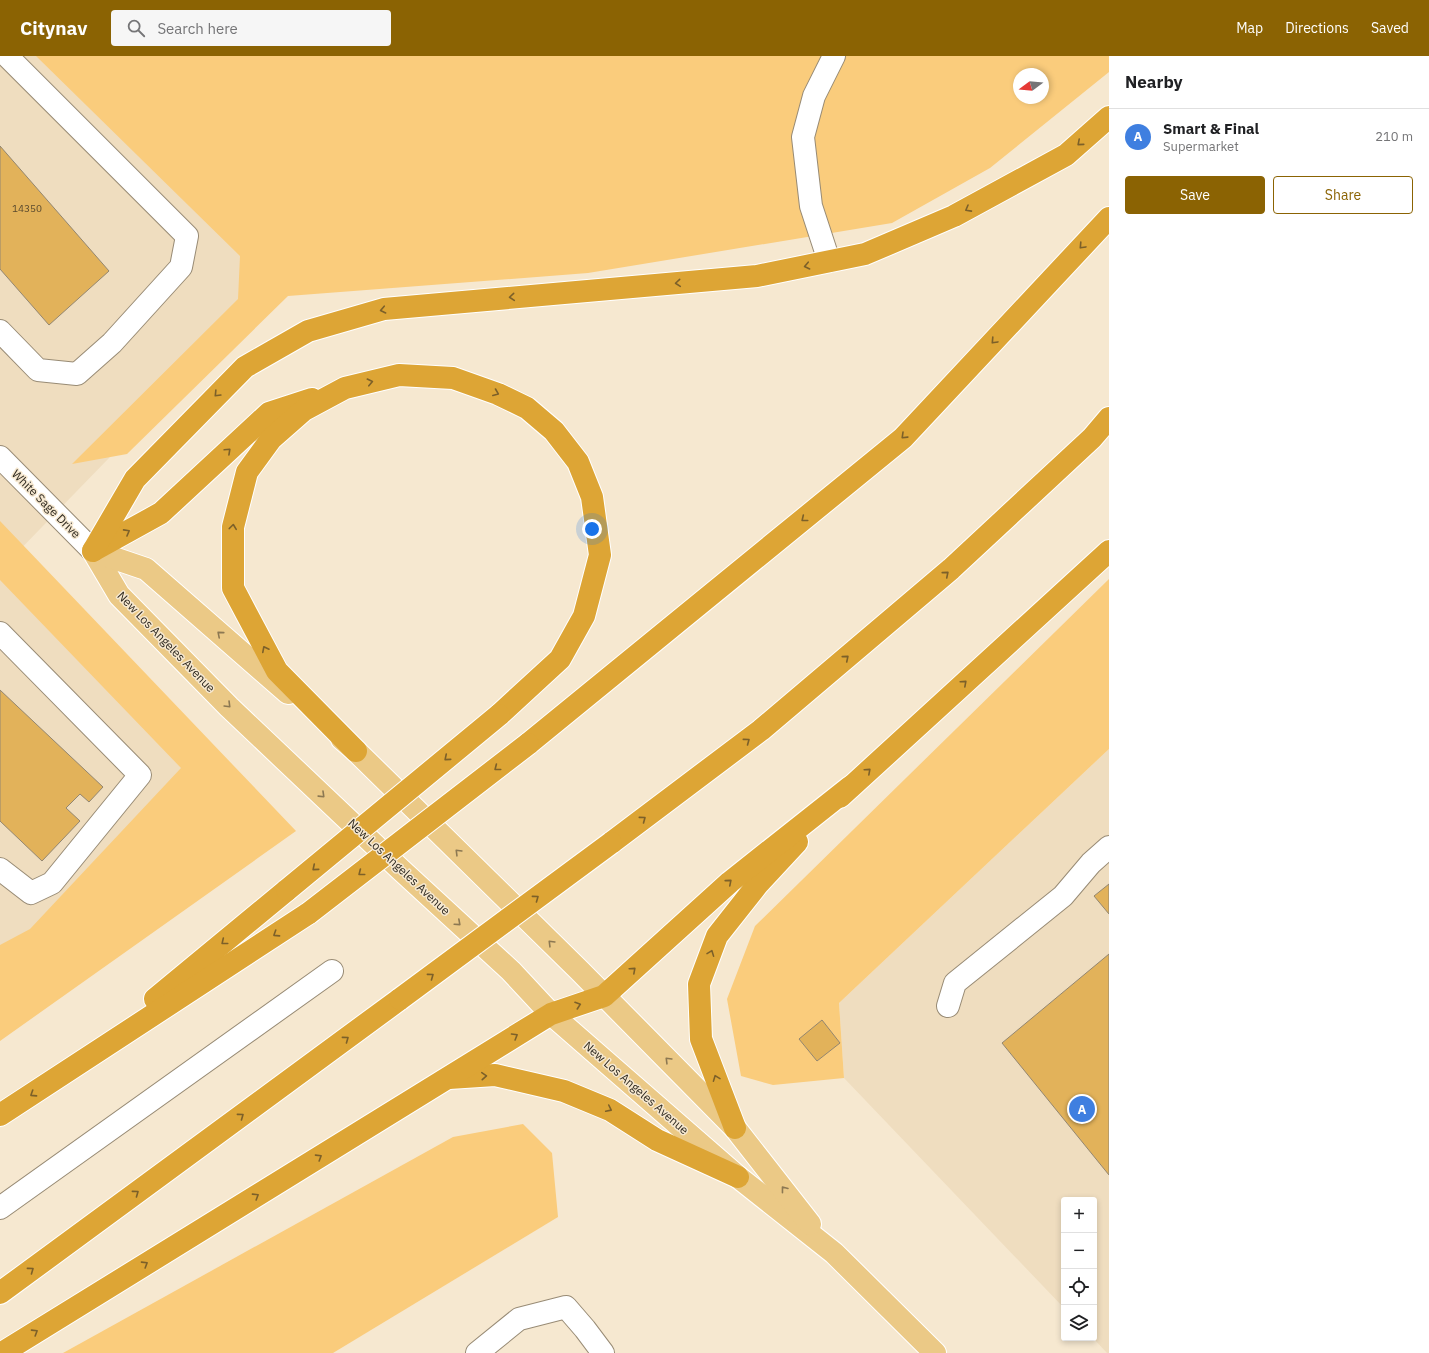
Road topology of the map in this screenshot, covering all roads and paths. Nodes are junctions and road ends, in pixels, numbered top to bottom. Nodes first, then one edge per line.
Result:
1 (7, 56) edge
2 (834, 56) edge
3 (1109, 117) edge
4 (1109, 218) edge
5 (829, 261) junction
6 (0, 331) edge
7 (345, 388) junction
8 (1109, 418) edge
9 (0, 457) edge
10 (93, 551) junction
11 (1109, 551) edge
12 (0, 633) edge
13 (356, 751) junction
14 (850, 787) junction
15 (1109, 848) edge
16 (0, 869) edge
17 (332, 971) dead end
18 (604, 996) junction
19 (948, 1006) dead end
20 (551, 1014) junction
21 (66, 1072) junction
22 (446, 1078) junction
23 (0, 1116) edge
24 (735, 1128) junction
25 (738, 1177) junction
26 (0, 1208) edge
27 (834, 1253) junction
28 (0, 1293) edge
29 (2, 1353) edge
30 (477, 1353) edge
31 (603, 1353) edge
32 (935, 1353) edge

1 - 6 street
2 - 5 street
3 -> 5 highway
4 -> 21 highway, bridge
5 -> 10 highway
10 -> 7 highway
13 -> 7 highway
7 -> 21 highway, bridge
28 -> 8 highway, bridge
9 - 10 street, White Sage Drive
13 -> 10 main road, New Los Angeles Avenue
10 -> 20 main road, New Los Angeles Avenue
14 -> 11 highway
12 - 16 street
18 -> 13 main road, New Los Angeles Avenue
18 -> 14 highway
24 -> 14 highway
15 - 19 street
17 - 26 street
20 -> 18 highway
24 -> 18 main road, New Los Angeles Avenue
22 -> 20 highway
20 - 25 main road, New Los Angeles Avenue
21 -> 23 highway
22 -> 25 highway
29 -> 22 highway
27 -> 24 main road, New Los Angeles Avenue
25 - 27 main road, New Los Angeles Avenue
27 - 32 main road, New Los Angeles Avenue
30 - 31 street

